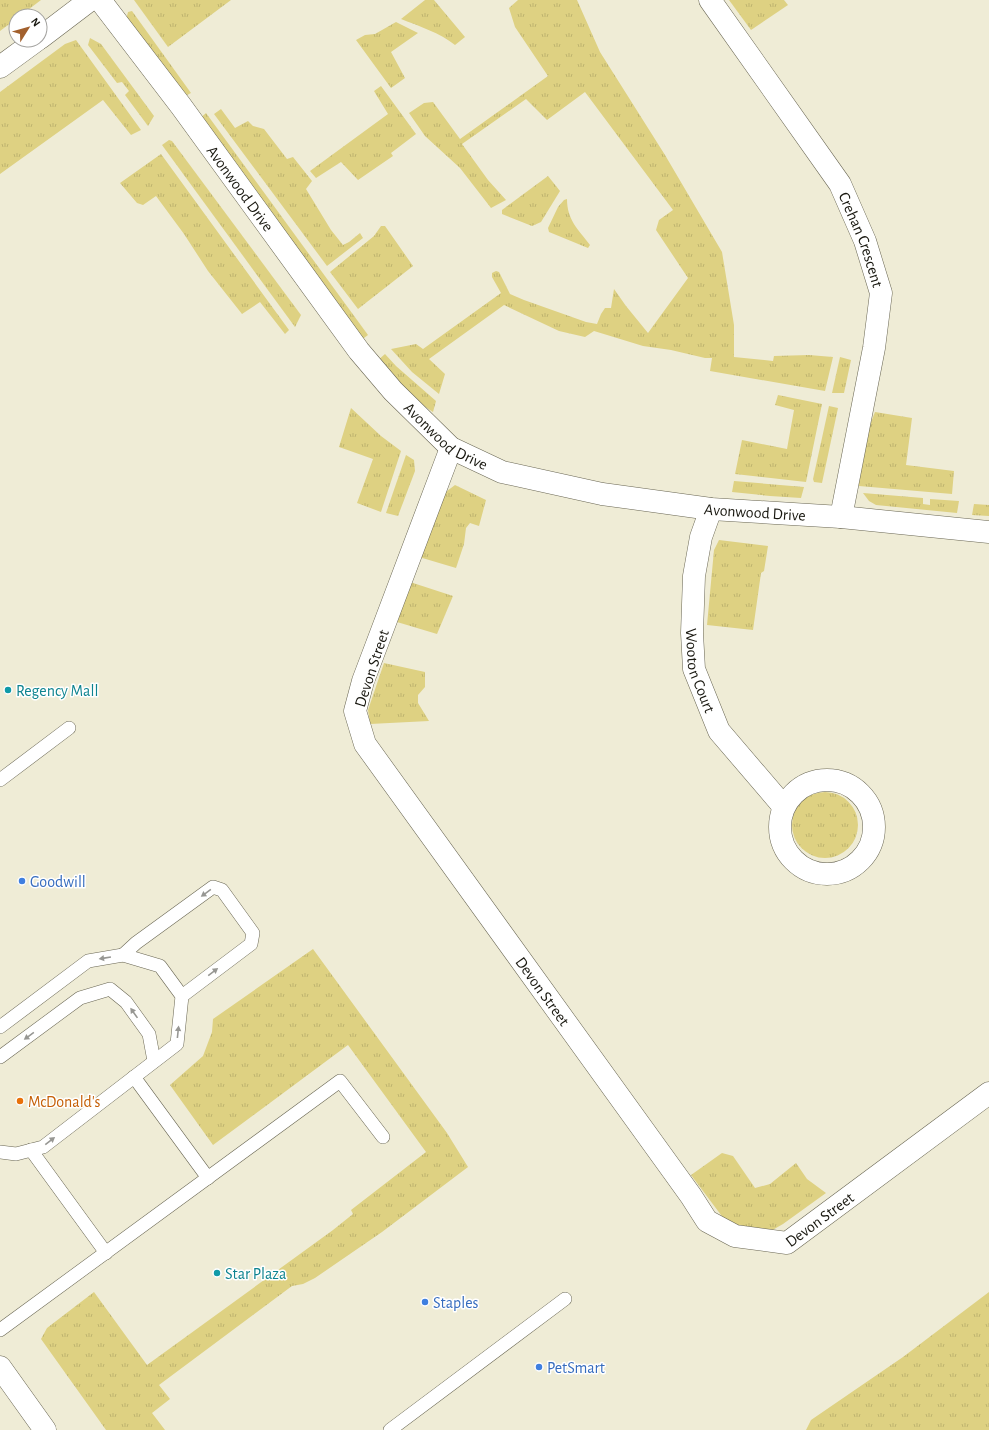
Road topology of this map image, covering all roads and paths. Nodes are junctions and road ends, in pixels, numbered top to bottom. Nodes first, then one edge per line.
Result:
1 (90, 0) edge
2 (100, 0) edge
3 (710, 0) edge
4 (48, 32) edge
5 (26, 48) edge
6 (0, 67) edge
7 (452, 448) junction
8 (711, 509) junction
9 (841, 517) junction
10 (989, 532) edge
11 (69, 728) dead end
12 (0, 780) edge
13 (784, 807) junction
14 (124, 955) junction
15 (182, 996) junction
16 (0, 1027) edge
17 (0, 1057) edge
18 (154, 1061) junction
19 (134, 1077) junction
20 (989, 1093) edge
21 (383, 1137) dead end
22 (31, 1150) junction
23 (0, 1152) edge
24 (208, 1178) junction
25 (106, 1253) junction
26 (565, 1299) dead end
27 (0, 1330) edge
28 (0, 1368) edge
29 (45, 1430) edge
30 (390, 1430) edge

1 - 4 street
2 - 7 street, Avonwood Drive
3 - 9 street, Crehan Crescent
5 - 6 street
7 - 8 street, Avonwood Drive
7 - 20 street, Devon Street
8 - 9 street, Avonwood Drive
8 - 13 street, Wooton Court
9 - 10 street, Avonwood Drive
11 - 12 lane
13 - 13 street
14 - 15 lane
15 -> 14 lane
14 -> 16 lane
18 -> 15 lane
18 -> 17 lane
18 - 19 lane
22 -> 19 lane
19 - 24 lane
21 - 24 lane
22 - 23 lane
22 - 25 lane
24 - 25 lane
25 - 27 lane
26 - 30 lane
28 - 29 street

